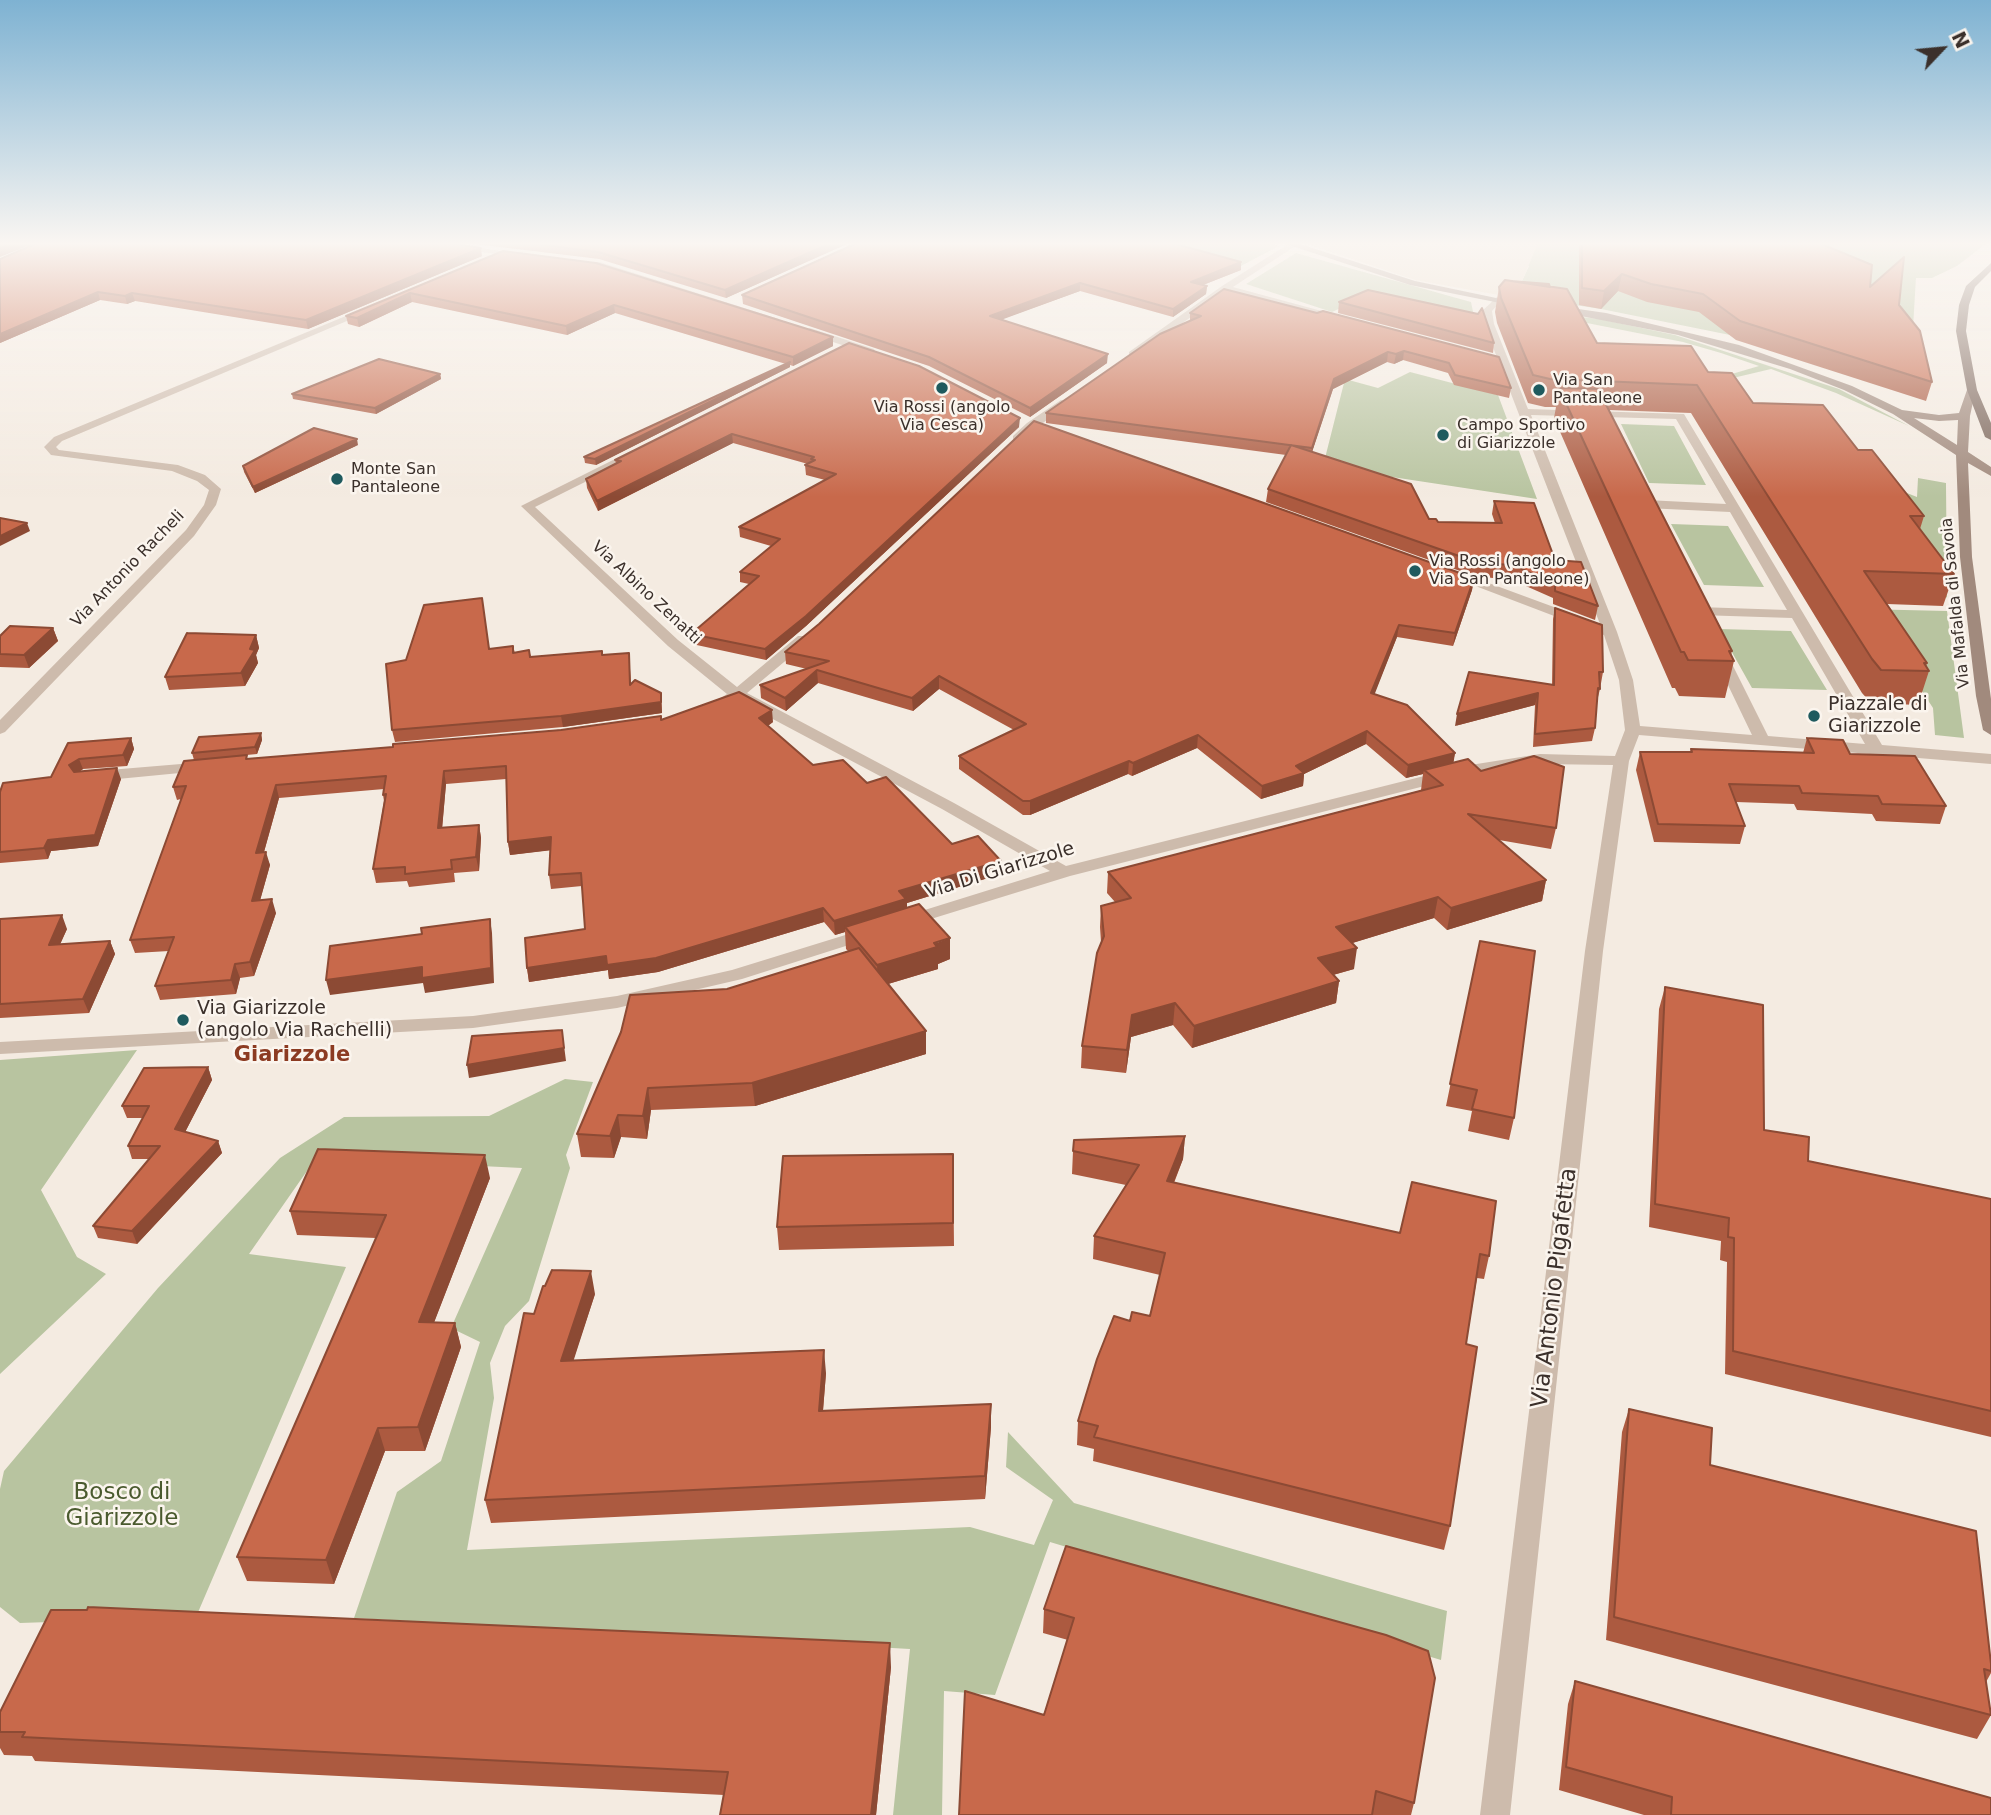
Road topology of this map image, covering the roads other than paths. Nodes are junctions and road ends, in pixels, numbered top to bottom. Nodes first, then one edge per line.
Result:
1 (324, 328) edge
2 (801, 328) edge
3 (1170, 328) edge
4 (1491, 328) edge
5 (1655, 328) edge
6 (1961, 328) edge
7 (850, 344) junction
8 (829, 355) edge
9 (887, 357) edge
10 (1492, 359) edge
11 (1125, 360) edge
12 (1505, 362) junction
13 (1972, 390) junction
14 (1073, 397) edge
15 (1525, 412) junction
16 (1897, 412) junction
17 (1964, 416) junction
18 (1991, 437) edge
19 (648, 446) edge
20 (1002, 453) edge
21 (1962, 453) junction
22 (1991, 472) edge
23 (1646, 504) edge
24 (1734, 508) junction
25 (1436, 568) edge
26 (1698, 611) edge
27 (1797, 614) junction
28 (813, 631) edge
29 (1610, 632) junction
30 (1715, 645) edge
31 (737, 694) junction
32 (707, 710) edge
33 (0, 729) edge
34 (1633, 730) junction
35 (1991, 730) edge
36 (1762, 740) junction
37 (1876, 749) junction
38 (1991, 759) edge
39 (1621, 761) junction
40 (216, 766) edge
41 (83, 777) edge
42 (1064, 872) junction
43 (0, 1048) edge
44 (1495, 1815) edge

1 - 33 street, Via Antonio Racheli
2 - 7 street
3 - 11 street
4 - 12 street
5 - 16 street
6 - 13 main road
7 - 8 street
7 - 9 street
10 - 12 street
12 - 15 street
13 - 17 street, Via Mafalda di Savoia
13 - 18 main road
14 - 20 street
15 - 24 street
15 - 29 street
16 - 17 street
16 - 21 street
17 - 21 street, Via Mafalda di Savoia
19 - 31 street, Via Albino Zenatti
21 - 22 street
21 - 35 street, Via Mafalda di Savoia
23 - 24 street
24 - 27 street
25 - 29 street
26 - 27 street
27 - 37 street
28 - 31 street
29 - 34 street
30 - 36 street
31 - 32 street
31 - 42 street, Via Albino Zenatti
34 - 36 street
34 - 39 street
36 - 37 street
37 - 38 street
39 - 42 street, Via Di Giarizzole
39 - 44 street, Via Antonio Pigafetta
40 - 41 street
42 - 43 street, Via Di Giarizzole

